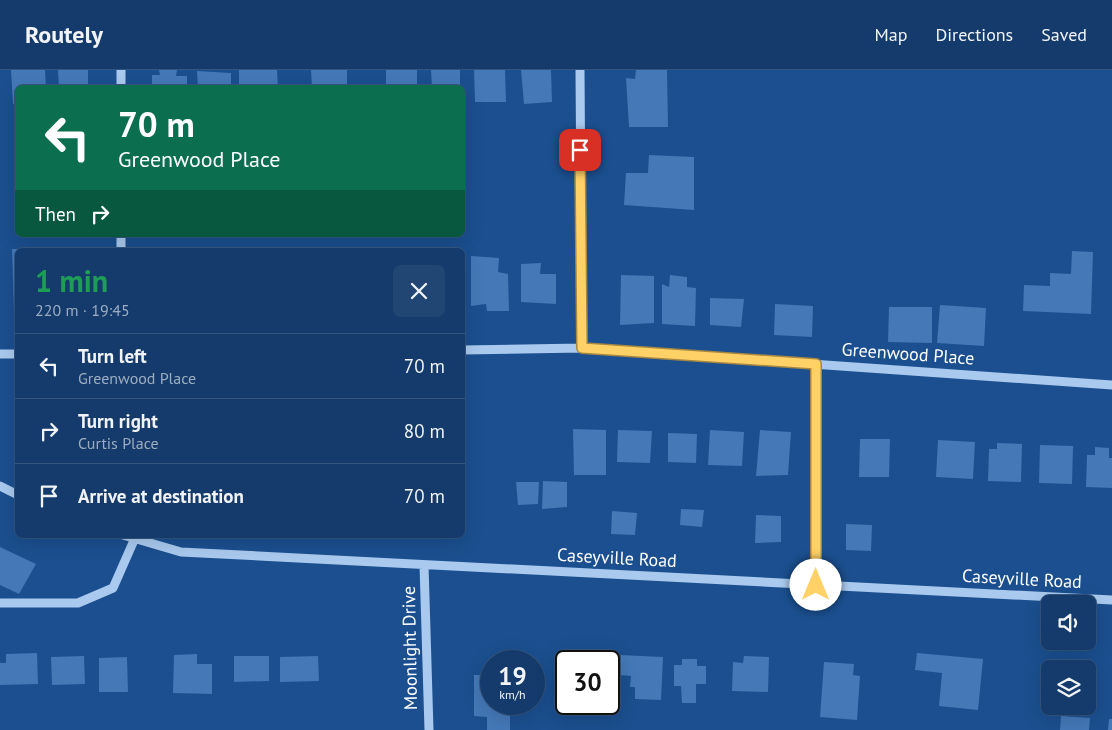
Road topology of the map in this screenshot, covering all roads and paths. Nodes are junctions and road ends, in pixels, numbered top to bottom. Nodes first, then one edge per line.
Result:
1 (121, 70) edge
2 (580, 70) edge
3 (121, 85) edge
4 (582, 348) junction
5 (465, 350) edge
6 (0, 354) edge
7 (15, 354) edge
8 (816, 364) junction
9 (1112, 385) edge
10 (0, 486) edge
11 (15, 494) edge
12 (135, 538) joint
13 (424, 565) junction
14 (816, 585) junction
15 (1112, 600) edge
16 (0, 602) edge
17 (429, 730) edge

1 - 3 street
2 - 4 street
4 - 5 street, Greenwood Place
4 - 8 street, Greenwood Place
6 - 7 street
8 - 9 street, Greenwood Place
8 - 14 street
10 - 11 street
12 - 13 street, Caseyville Road
12 - 16 street
13 - 14 street, Caseyville Road
13 - 17 street, Moonlight Drive
14 - 15 street, Caseyville Road

